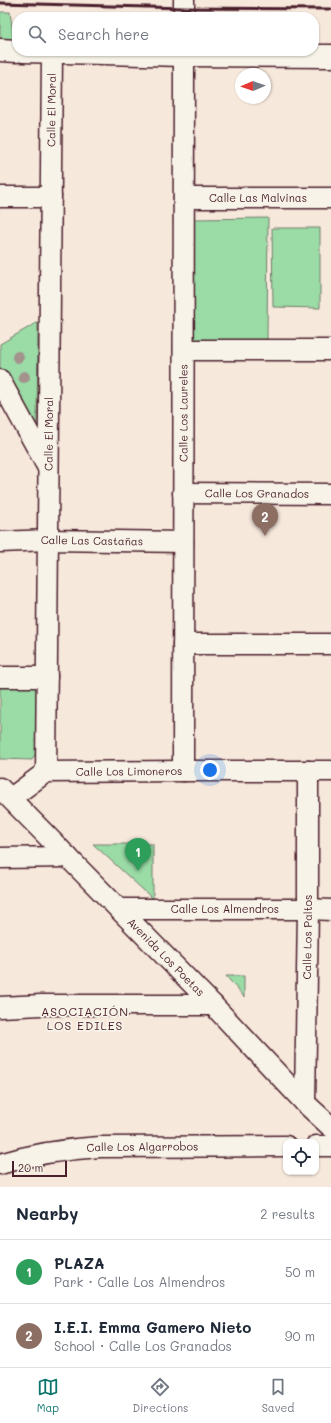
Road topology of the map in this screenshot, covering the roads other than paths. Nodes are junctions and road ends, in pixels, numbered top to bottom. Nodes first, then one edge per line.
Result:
1 (184, 0) edge
2 (184, 12) edge
3 (0, 50) edge
4 (12, 51) edge
5 (52, 56) edge
6 (184, 56) edge
7 (319, 56) edge
8 (331, 56) edge
9 (0, 197) edge
10 (51, 197) junction
11 (184, 198) junction
12 (331, 198) edge
13 (184, 350) junction
14 (331, 350) edge
15 (0, 380) edge
16 (49, 470) junction
17 (184, 493) junction
18 (331, 494) edge
19 (48, 540) junction
20 (0, 542) edge
21 (183, 542) junction
22 (183, 644) junction
23 (331, 644) edge
24 (0, 677) edge
25 (47, 677) junction
26 (183, 771) junction
27 (308, 771) junction
28 (331, 771) edge
29 (46, 772) junction
30 (5, 793) edge
31 (68, 857) junction
32 (0, 858) edge
33 (308, 909) junction
34 (119, 910) junction
35 (331, 910) edge
36 (213, 1005) junction
37 (0, 1007) edge
38 (306, 1103) junction
39 (331, 1127) edge
40 (283, 1146) edge
41 (319, 1146) edge
42 (331, 1146) edge
43 (0, 1164) edge

1 - 2 street
3 - 4 main road
5 - 10 street, Calle El Moral
6 - 11 street, Calle Los Laureles
7 - 8 main road
9 - 10 street
10 - 16 street, Calle El Moral
11 - 12 street, Calle Las Malvinas
11 - 13 street, Calle Los Laureles
13 - 14 street
13 - 17 street, Calle Los Laureles
15 - 16 street
16 - 19 street, Calle El Moral
17 - 18 street, Calle Los Granados
17 - 21 street, Calle Los Laureles
19 - 20 street, Calle Las Castañas
19 - 21 street, Calle Las Castañas
19 - 25 street, Calle El Moral
21 - 22 street, Calle Los Laureles
22 - 23 street
22 - 26 street, Calle Los Laureles
24 - 25 street
25 - 29 street, Calle El Moral
26 - 27 street, Calle Los Limoneros
26 - 29 street, Calle Los Limoneros
27 - 28 street, Calle Los Limoneros
27 - 33 street, Calle Los Paltos
29 - 30 street
30 - 31 street, Avenida Los Poetas
31 - 32 street
31 - 34 street, Avenida Los Poetas
33 - 34 street, Calle Los Almendros
33 - 35 street, Calle Los Almendros
33 - 38 street, Calle Los Paltos
34 - 36 street, Avenida Los Poetas
36 - 37 street
36 - 38 street, Avenida Los Poetas
38 - 39 street, Avenida Los Poetas
40 - 43 street, Calle Los Algarrobos
41 - 42 street

